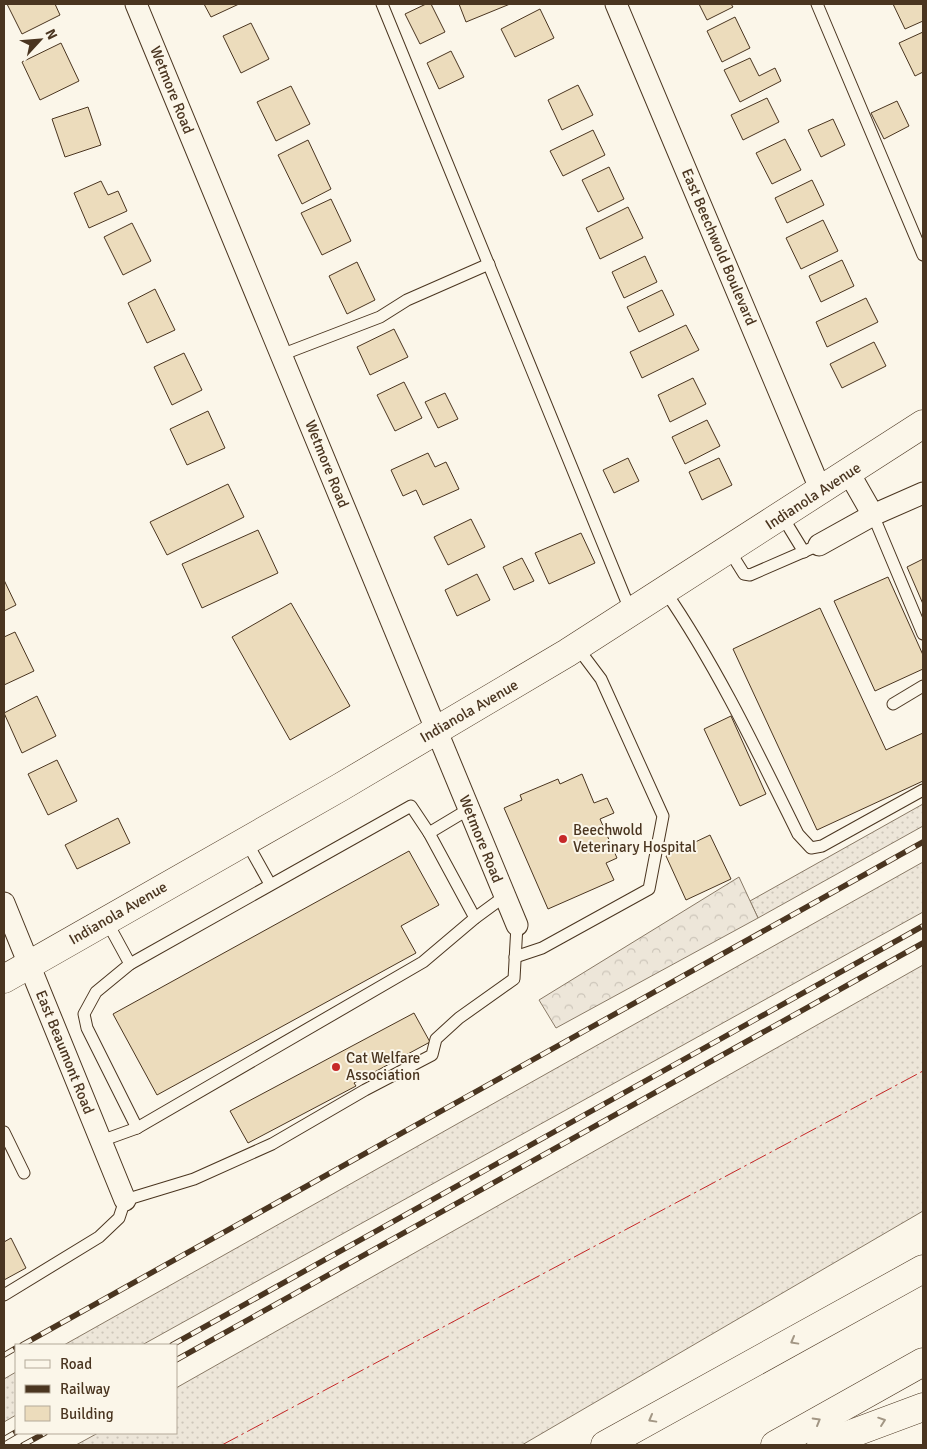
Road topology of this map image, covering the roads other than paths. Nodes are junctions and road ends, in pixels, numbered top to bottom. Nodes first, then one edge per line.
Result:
1 (136, 4) edge
2 (382, 4) edge
3 (616, 4) edge
4 (817, 4) edge
5 (923, 256) edge
6 (489, 264) junction
7 (281, 355) junction
8 (923, 424) edge
9 (849, 473) junction
10 (821, 491) junction
11 (923, 493) edge
12 (873, 514) junction
13 (782, 516) junction
14 (811, 548) junction
15 (729, 550) junction
16 (665, 591) junction
17 (631, 612) junction
18 (923, 634) edge
19 (576, 647) junction
20 (923, 686) edge
21 (893, 704) dead end
22 (436, 730) junction
23 (923, 790) edge
24 (469, 809) junction
25 (429, 833) junction
26 (246, 841) junction
27 (270, 884) junction
28 (505, 896) junction
29 (4, 903) edge
30 (475, 918) junction
31 (106, 920) junction
32 (517, 925) joint
33 (515, 957) junction
34 (29, 964) junction
35 (130, 964) junction
36 (4, 979) edge
37 (137, 1128) junction
38 (4, 1132) edge
39 (101, 1141) junction
40 (24, 1173) dead end
41 (125, 1200) junction
42 (923, 1253) edge
43 (923, 1269) edge
44 (4, 1295) edge
45 (837, 1317) junction
46 (923, 1362) edge
47 (923, 1407) edge
48 (605, 1445) edge
49 (775, 1445) edge
50 (821, 1445) edge

1 - 7 street, Wetmore Road
2 - 6 lane
3 - 10 street, East Beechwold Boulevard
4 - 5 lane
6 - 7 lane
6 - 17 lane
7 - 22 street, Wetmore Road
8 - 9 main road, Indianola Avenue
9 - 10 main road, Indianola Avenue
9 - 12 street
10 - 13 main road, Indianola Avenue
11 - 12 street
12 - 14 street
12 - 18 lane
13 - 14 lane
13 - 15 main road, Indianola Avenue
14 - 15 lane
15 - 16 main road, Indianola Avenue
16 - 17 main road, Indianola Avenue
16 - 23 lane
17 - 19 main road, Indianola Avenue
19 - 22 main road, Indianola Avenue
19 - 33 lane
20 - 21 lane
22 - 24 street, Wetmore Road
22 - 26 main road, Indianola Avenue
24 - 25 lane
24 - 28 street, Wetmore Road
25 - 27 lane
25 - 30 lane
26 - 27 lane
26 - 31 main road, Indianola Avenue
27 - 35 lane
28 - 30 lane
28 - 32 street, Wetmore Road
29 - 34 street, East Beaumont Road
30 - 37 lane
31 - 34 main road, Indianola Avenue
31 - 35 lane
32 - 33 lane
33 - 41 lane
34 - 36 main road, Indianola Avenue
34 - 39 street, East Beaumont Road
35 - 37 lane
37 - 39 lane
38 - 40 lane
39 - 41 street, East Beaumont Road
41 - 44 lane
42 - 45 main road
43 - 45 main road
45 -> 48 main road
49 -> 46 main road
50 -> 47 main road

